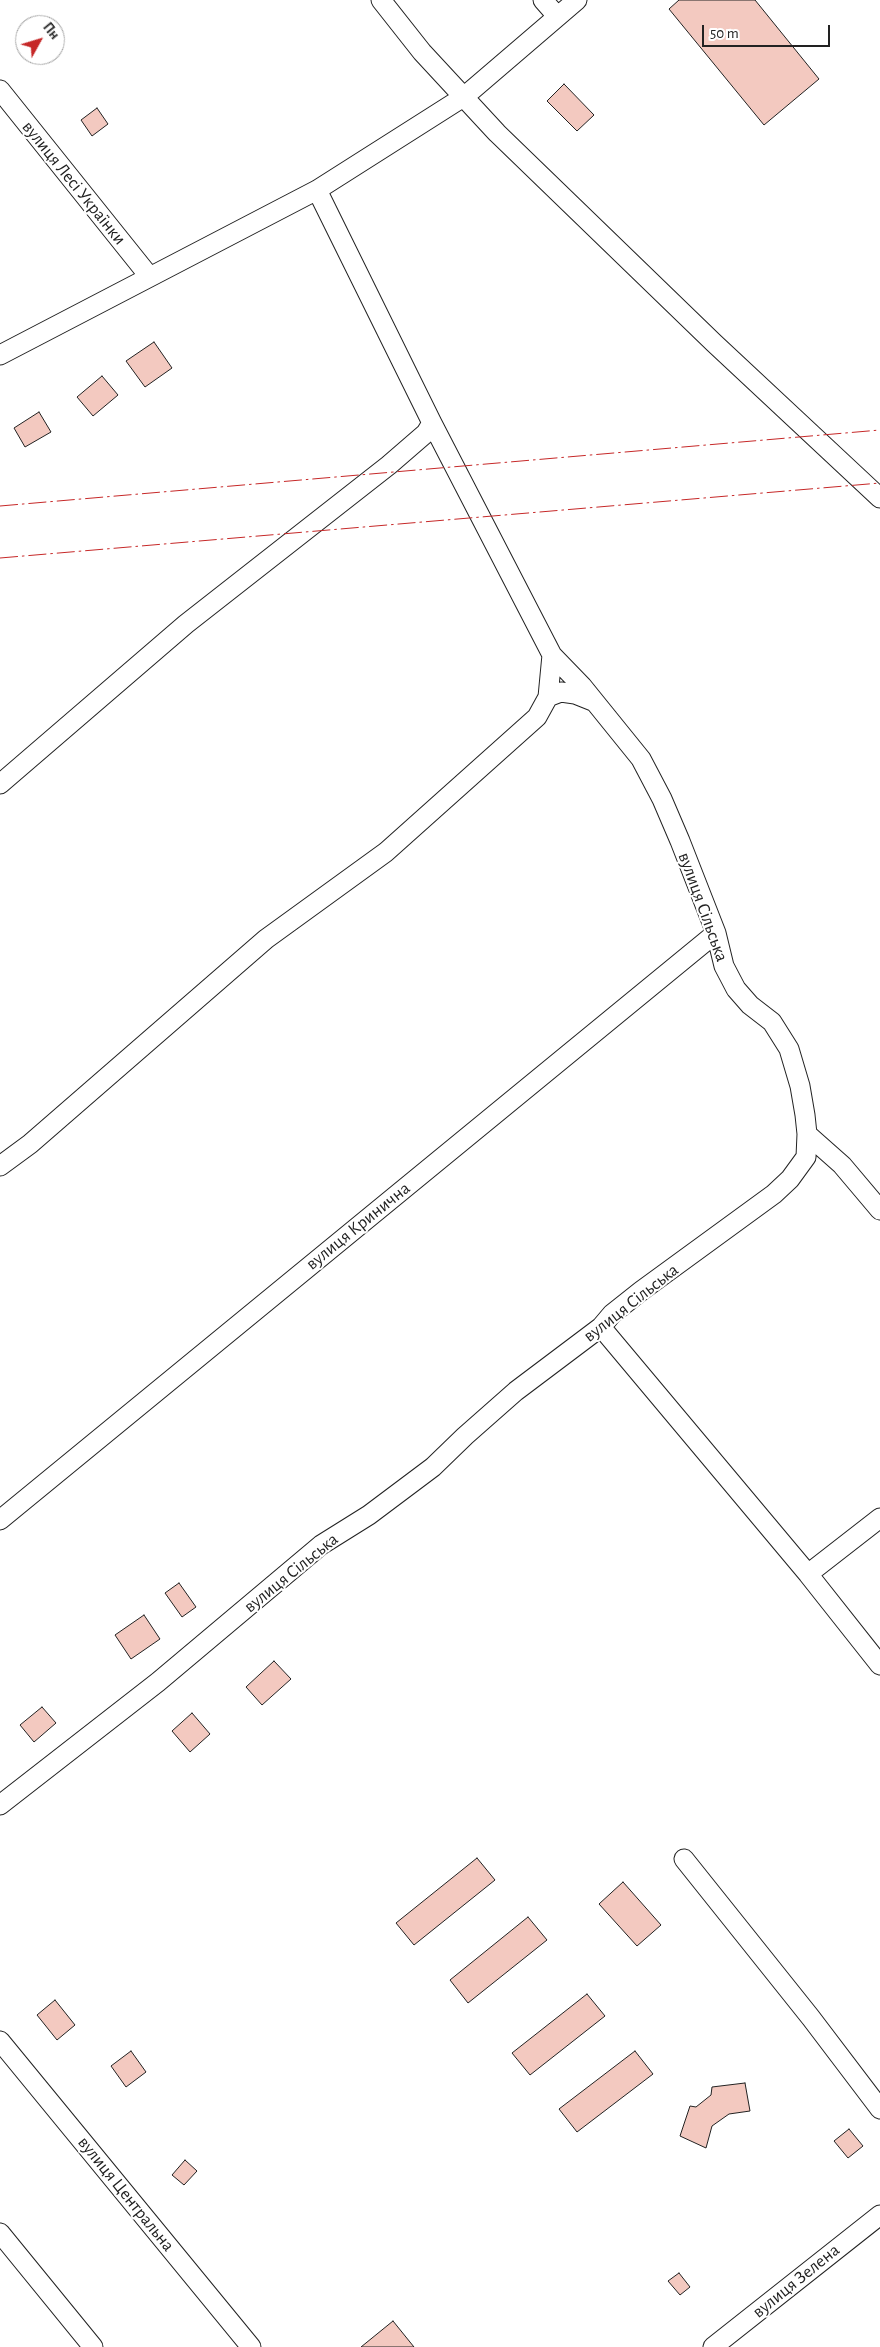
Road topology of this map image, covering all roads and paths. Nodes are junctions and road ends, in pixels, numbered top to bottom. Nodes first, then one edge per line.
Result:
1 (380, 0) edge
2 (543, 0) edge
3 (577, 0) edge
4 (557, 16) junction
5 (0, 90) edge
6 (465, 96) junction
7 (317, 190) junction
8 (149, 276) junction
9 (0, 356) edge
10 (432, 423) junction
11 (880, 498) edge
12 (552, 655) junction
13 (548, 697) junction
14 (596, 702) junction
15 (0, 784) edge
16 (716, 933) junction
17 (808, 1134) junction
18 (0, 1166) edge
19 (880, 1210) edge
20 (602, 1327) junction
21 (880, 1518) edge
22 (0, 1520) edge
23 (808, 1574) junction
24 (880, 1665) edge
25 (0, 1805) edge
26 (684, 1859) dead end
27 (0, 2041) edge
28 (880, 2109) edge
29 (880, 2215) edge
30 (0, 2233) edge
31 (93, 2347) edge
32 (251, 2347) edge
33 (713, 2347) edge

1 - 6 street
2 - 4 street
3 - 4 street
4 - 6 street
5 - 8 street, вулиця Лесі Українки
6 - 7 street
6 - 11 street
7 - 8 street
7 - 10 street, вулиця Сільська
8 - 9 street
10 - 12 street, вулиця Сільська
10 - 15 street
12 - 13 street
12 - 14 street, вулиця Сільська
13 - 14 street
13 - 18 street
14 - 16 street, вулиця Сільська
16 - 17 street, вулиця Сільська
16 - 22 street, вулиця Кринична
17 - 19 street
17 - 20 street, вулиця Сільська
20 - 23 street
20 - 25 street, вулиця Сільська
21 - 23 street
23 - 24 street
26 - 28 street
27 - 32 street, вулиця Центральна
29 - 33 street, вулиця Зелена
30 - 31 street

